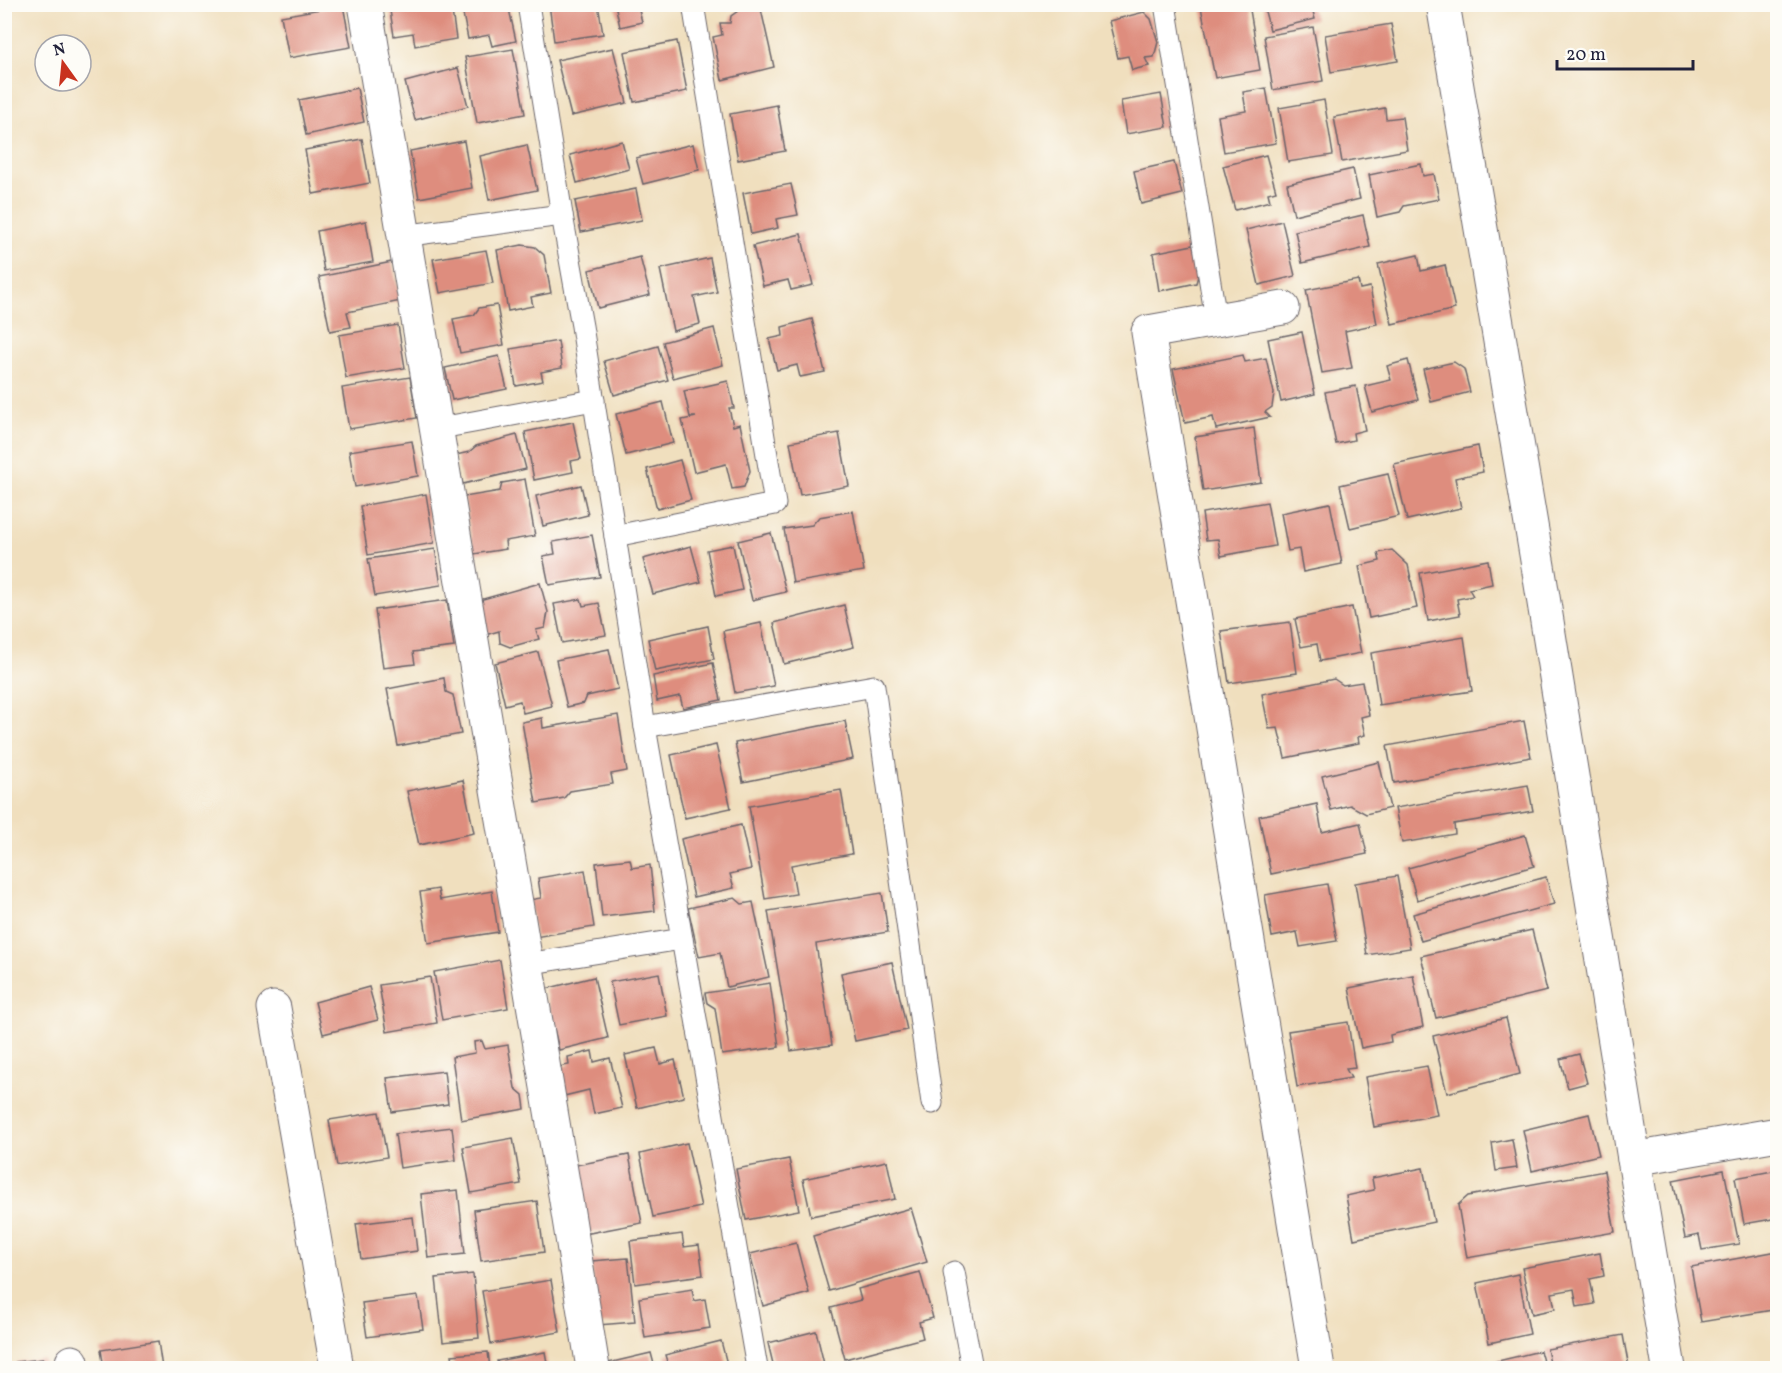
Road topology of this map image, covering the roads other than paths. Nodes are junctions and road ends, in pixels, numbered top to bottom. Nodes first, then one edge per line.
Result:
1 (365, 4) edge
2 (528, 4) edge
3 (693, 4) edge
4 (1165, 4) edge
5 (1443, 4) edge
6 (562, 215) junction
7 (402, 236) junction
8 (1283, 308) dead end
9 (1216, 319) junction
10 (594, 400) junction
11 (435, 429) junction
12 (615, 536) junction
13 (645, 727) junction
14 (682, 939) junction
15 (526, 964) junction
16 (274, 1008) dead end
17 (932, 1103) dead end
18 (1778, 1134) edge
19 (1634, 1159) junction
20 (954, 1272) dead end
21 (337, 1368) edge
22 (593, 1368) edge
23 (757, 1368) edge
24 (972, 1368) edge
25 (1318, 1368) edge
26 (1669, 1368) edge

1 - 7 street
2 - 6 lane
3 - 12 lane
4 - 9 lane
5 - 19 street
6 - 7 lane
6 - 10 lane
7 - 11 street
8 - 9 street
9 - 25 street
10 - 11 lane
10 - 12 lane
11 - 15 street
12 - 13 lane
13 - 14 lane
13 - 17 lane
14 - 15 lane
14 - 23 lane
15 - 22 street
16 - 21 street
18 - 19 street
19 - 26 street
20 - 24 lane

